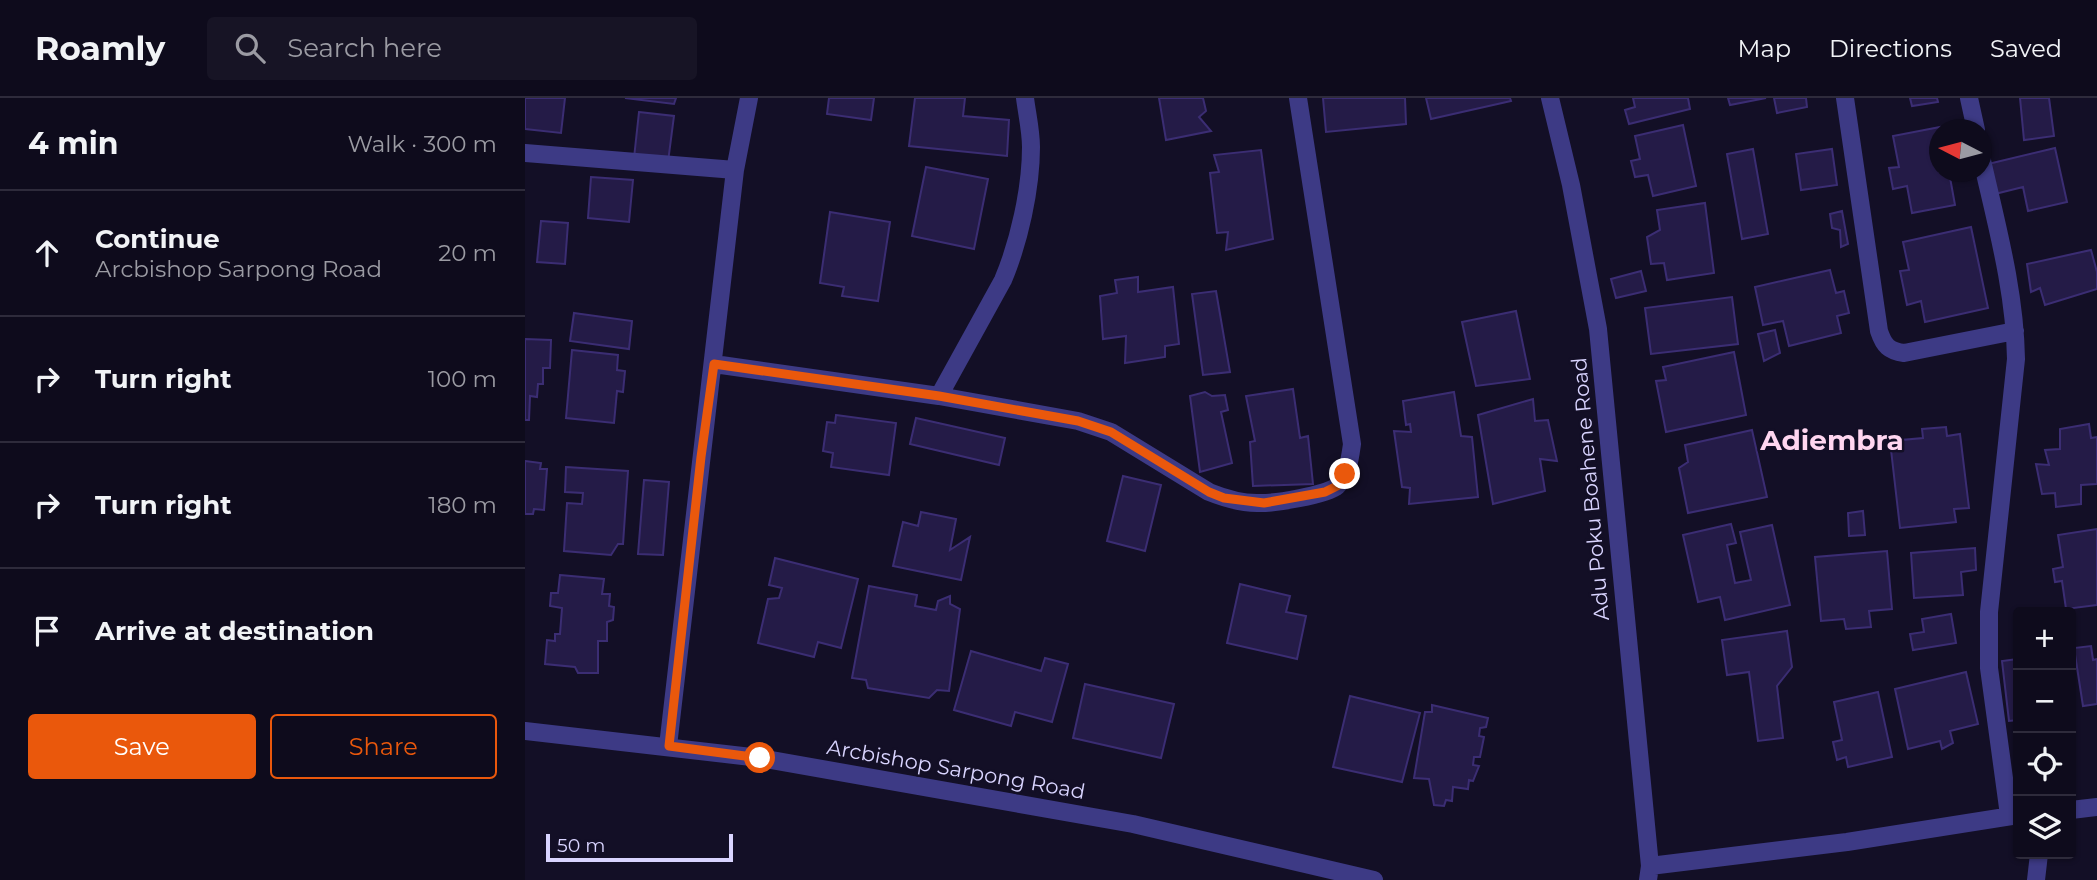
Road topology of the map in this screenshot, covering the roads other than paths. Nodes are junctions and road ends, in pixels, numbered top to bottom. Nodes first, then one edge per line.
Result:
1 (749, 98) edge
2 (1025, 98) edge
3 (1298, 98) edge
4 (1551, 98) edge
5 (1845, 98) edge
6 (1969, 98) edge
7 (1974, 119) edge
8 (525, 153) edge
9 (735, 170) junction
10 (1987, 182) edge
11 (2015, 331) junction
12 (714, 364) junction
13 (939, 396) junction
14 (525, 731) edge
15 (669, 746) junction
16 (2097, 807) edge
17 (2013, 809) edge
18 (2076, 809) edge
19 (2013, 815) edge
20 (2038, 859) edge
21 (1649, 873) edge
22 (1374, 880) edge
23 (2036, 880) edge

1 - 9 street
2 - 13 street
3 - 13 street
4 - 21 street, Adu Poku Boahene Road
5 - 11 street
6 - 7 street
8 - 9 street
9 - 12 street
10 - 11 street
11 - 17 street
12 - 13 street
12 - 15 street
14 - 15 street, Arcbishop Sarpong Road
15 - 22 street, Arcbishop Sarpong Road
16 - 18 street
19 - 21 street
20 - 23 street

